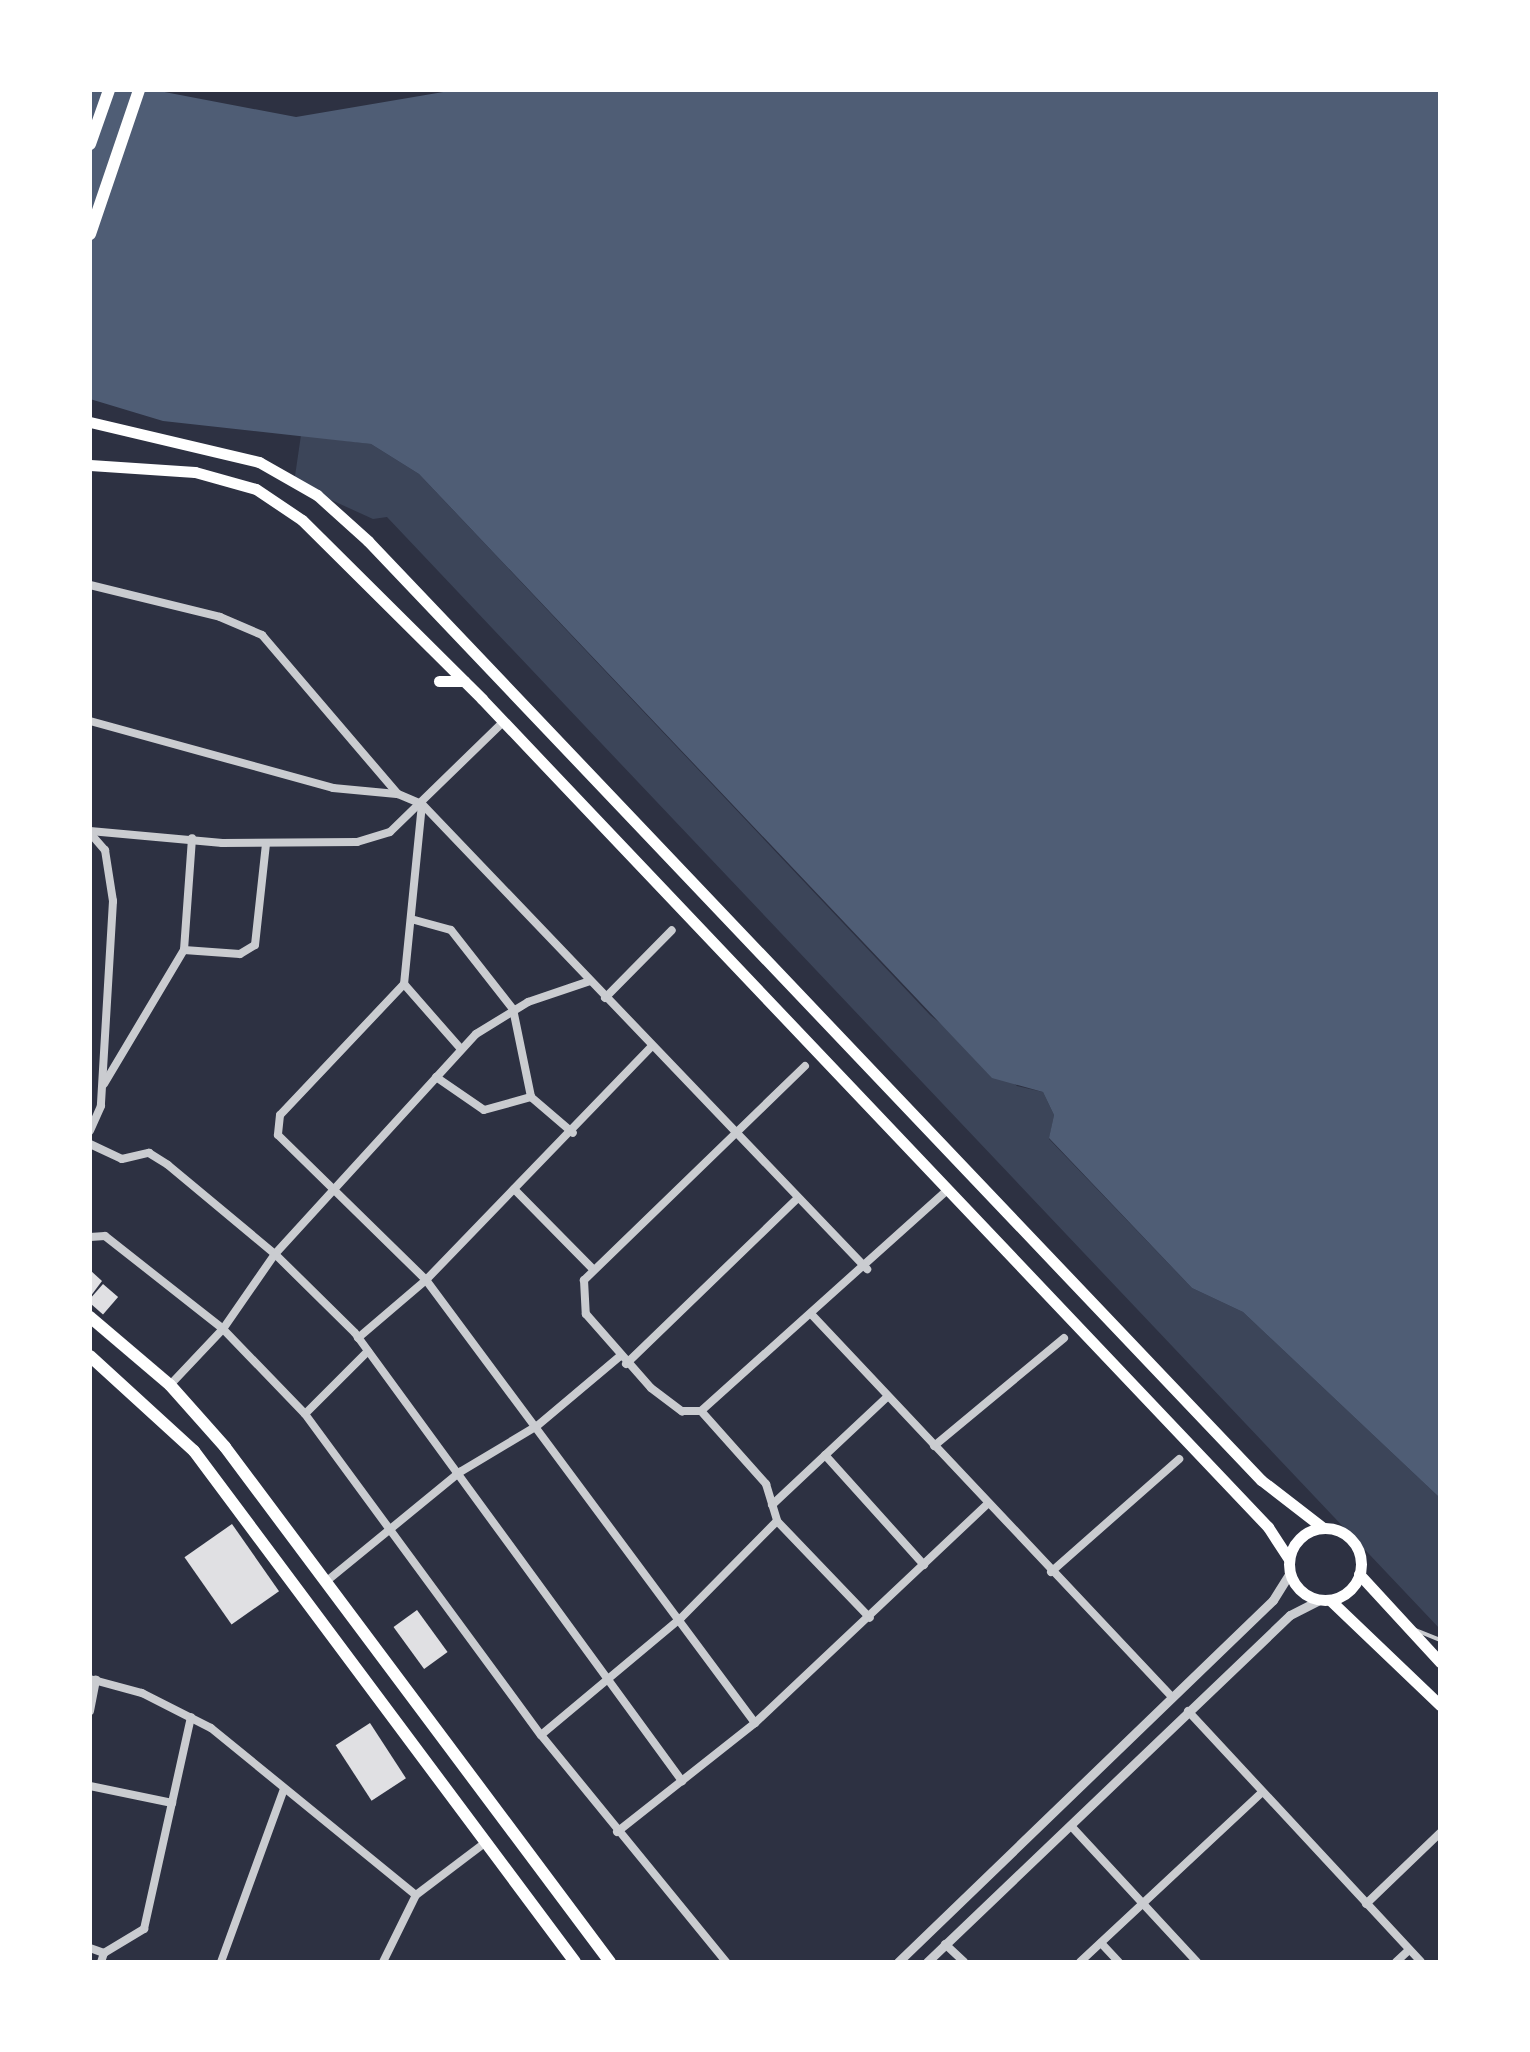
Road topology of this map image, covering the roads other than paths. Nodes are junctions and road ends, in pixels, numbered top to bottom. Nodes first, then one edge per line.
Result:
1 (109, 90) edge
2 (139, 90) edge
3 (90, 144) edge
4 (90, 234) edge
5 (90, 422) edge
6 (90, 465) edge
7 (90, 585) edge
8 (439, 681) dead end
9 (464, 681) junction
10 (90, 721) edge
11 (503, 722) junction
12 (398, 794) junction
13 (422, 804) junction
14 (90, 832) edge
15 (192, 838) junction
16 (266, 844) junction
17 (411, 919) junction
18 (672, 930) dead end
19 (184, 950) junction
20 (590, 981) junction
21 (404, 984) junction
22 (605, 998) junction
23 (513, 1009) junction
24 (652, 1046) junction
25 (461, 1049) junction
26 (805, 1066) dead end
27 (436, 1077) junction
28 (102, 1088) junction
29 (531, 1097) junction
30 (90, 1131) edge
31 (734, 1132) junction
32 (573, 1133) junction
33 (90, 1144) edge
34 (336, 1185) junction
35 (514, 1189) junction
36 (945, 1192) junction
37 (798, 1198) junction
38 (90, 1237) edge
39 (275, 1254) junction
40 (591, 1267) junction
41 (867, 1269) junction
42 (426, 1280) junction
43 (813, 1316) junction
44 (90, 1317) edge
45 (223, 1329) junction
46 (358, 1338) junction
47 (1064, 1338) dead end
48 (368, 1351) junction
49 (90, 1356) edge
50 (623, 1361) junction
51 (170, 1385) junction
52 (887, 1397) junction
53 (701, 1411) junction
54 (305, 1414) junction
55 (537, 1426) junction
56 (934, 1446) junction
57 (825, 1455) junction
58 (1179, 1459) dead end
59 (460, 1472) junction
60 (772, 1505) junction
61 (986, 1505) junction
62 (777, 1521) junction
63 (1323, 1528) junction
64 (389, 1532) junction
65 (1289, 1559) junction
66 (924, 1565) junction
67 (1051, 1572) junction
68 (1290, 1573) junction
69 (1359, 1574) junction
70 (328, 1580) junction
71 (1324, 1600) junction
72 (681, 1618) junction
73 (870, 1618) junction
74 (1405, 1628) junction
75 (1440, 1640) edge
76 (1440, 1662) edge
77 (607, 1677) junction
78 (93, 1679) edge
79 (1172, 1697) junction
80 (1440, 1705) edge
81 (90, 1711) edge
82 (1188, 1711) junction
83 (191, 1717) junction
84 (755, 1723) junction
85 (541, 1735) junction
86 (682, 1781) junction
87 (90, 1786) edge
88 (284, 1789) junction
89 (1261, 1793) junction
90 (172, 1803) junction
91 (1072, 1827) junction
92 (617, 1832) junction
93 (1440, 1833) edge
94 (486, 1842) junction
95 (416, 1895) junction
96 (1366, 1904) junction
97 (1141, 1905) junction
98 (1101, 1943) junction
99 (945, 1944) junction
100 (90, 1948) edge
101 (1409, 1950) junction
102 (102, 1957) edge
103 (221, 1962) edge
104 (383, 1962) edge
105 (575, 1962) edge
106 (610, 1962) edge
107 (726, 1962) edge
108 (898, 1962) edge
109 (927, 1962) edge
110 (964, 1962) edge
111 (1080, 1962) edge
112 (1119, 1962) edge
113 (1197, 1962) edge
114 (1396, 1962) edge
115 (1421, 1962) edge

1 - 3 main road
2 - 4 main road
5 - 63 main road
6 - 9 main road
7 - 12 street
8 - 9 main road
9 - 11 main road
10 - 12 street
11 - 13 street
11 - 36 main road
12 - 13 street
13 - 16 street
13 - 17 street
13 - 20 street
14 - 15 street
14 - 28 street
15 - 16 street
15 - 19 street
16 - 19 street
17 - 21 street
17 - 23 street
18 - 22 street
19 - 28 street
20 - 22 street
20 - 23 street
21 - 25 street
21 - 34 street
22 - 24 street
23 - 25 street
23 - 29 street
24 - 31 street
24 - 32 street
25 - 27 street
26 - 31 street
27 - 29 street
27 - 34 street
28 - 30 street
29 - 32 street
31 - 37 street
31 - 40 street
32 - 35 street
33 - 39 street
34 - 39 street
34 - 42 street
35 - 40 street
35 - 42 street
36 - 41 street
36 - 65 main road
37 - 41 street
37 - 50 street
38 - 45 street
39 - 45 street
39 - 46 street
40 - 50 street
41 - 43 street
42 - 46 street
42 - 55 street
43 - 52 street
43 - 53 street
44 - 51 main road
45 - 51 street
45 - 54 street
46 - 48 street
47 - 56 street
48 - 54 street
48 - 59 street
49 - 94 main road
50 - 53 street
50 - 55 street
51 - 70 main road
52 - 56 street
52 - 57 street
53 - 60 street
54 - 64 street
55 - 59 street
55 - 72 street
56 - 61 street
57 - 60 street
57 - 66 street
58 - 67 street
59 - 64 street
59 - 77 street
60 - 62 street
61 - 66 street
61 - 67 street
62 - 72 street
62 - 73 street
63 - 65 main road
63 - 69 main road
64 - 70 street
64 - 85 street
65 - 68 main road
66 - 73 street
67 - 79 street
68 - 71 main road
68 - 79 street
69 - 71 main road
69 - 74 main road
70 - 106 main road
71 - 80 main road
71 - 82 street
72 - 77 street
72 - 84 street
73 - 84 street
74 - 75 lane
74 - 76 main road
77 - 85 street
77 - 86 street
78 - 81 street
78 - 83 street
79 - 108 street
82 - 89 street
82 - 91 street
83 - 88 street
83 - 90 street
84 - 86 street
85 - 92 street
86 - 92 street
87 - 90 street
88 - 95 street
88 - 103 street
89 - 96 street
89 - 97 street
90 - 102 street
91 - 97 street
91 - 99 street
92 - 107 street
93 - 96 street
94 - 95 street
94 - 105 main road
95 - 104 street
96 - 101 street
97 - 98 street
97 - 113 street
98 - 111 street
98 - 112 street
99 - 109 street
99 - 110 street
100 - 102 street
101 - 114 street
101 - 115 street

